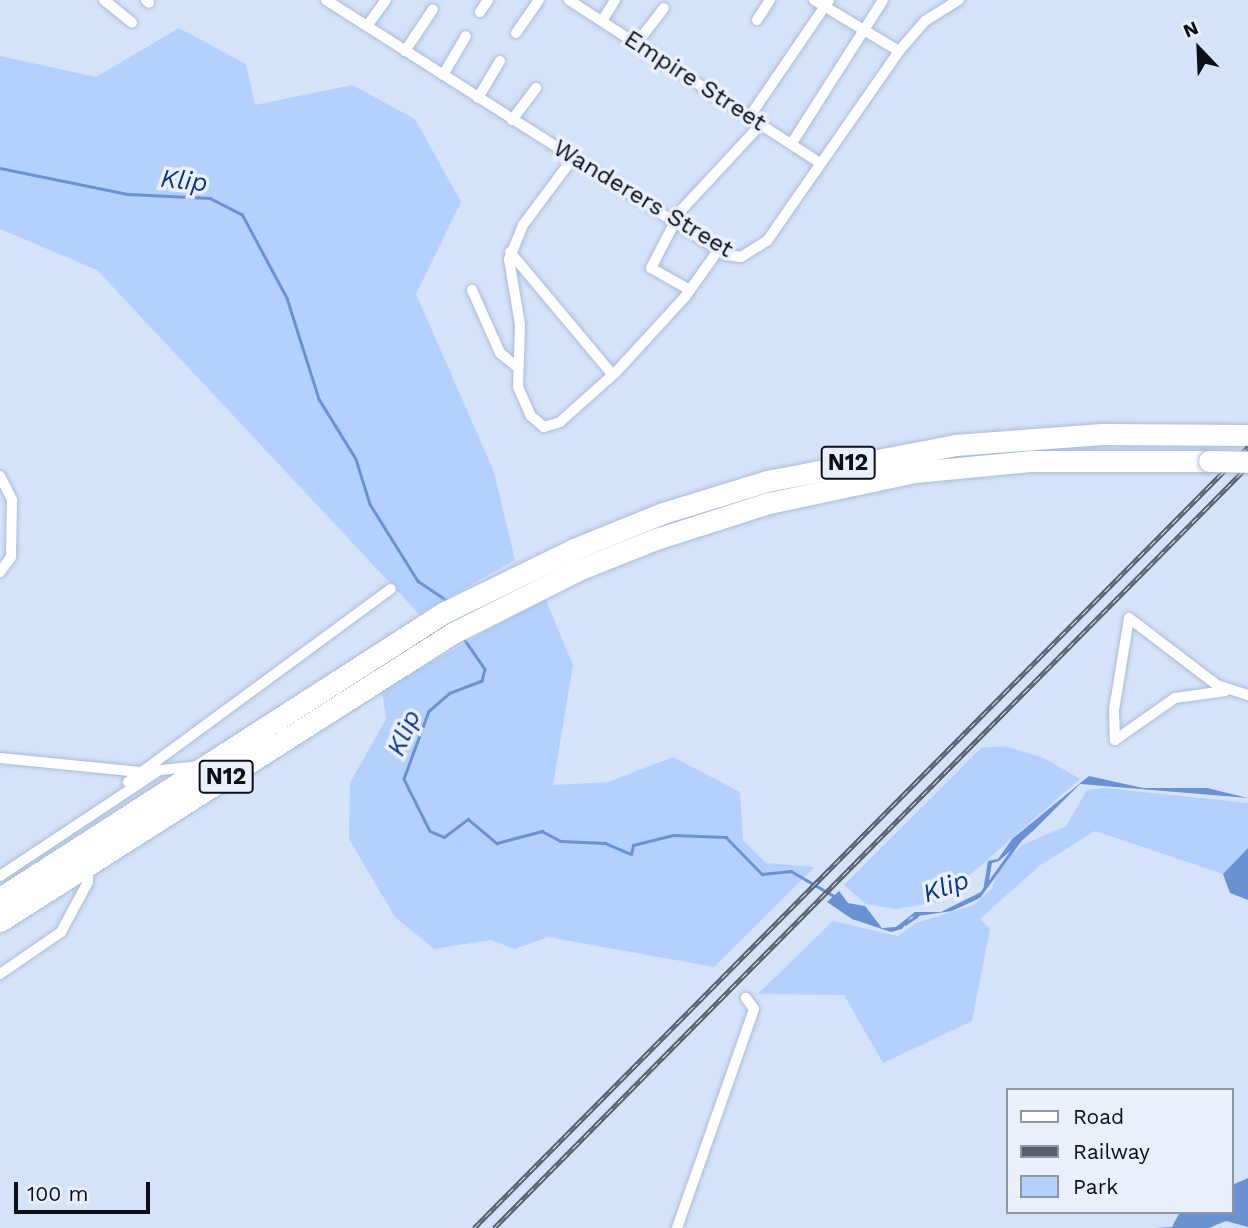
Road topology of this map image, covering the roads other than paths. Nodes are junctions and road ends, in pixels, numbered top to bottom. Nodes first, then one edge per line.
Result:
1 (104, 0) edge
2 (386, 0) edge
3 (488, 0) edge
4 (539, 0) edge
5 (569, 0) edge
6 (615, 0) edge
7 (770, 0) edge
8 (814, 0) edge
9 (883, 0) edge
10 (959, 0) edge
11 (332, 1) edge
12 (826, 3) edge
13 (664, 8) dead end
14 (433, 9) dead end
15 (480, 12) dead end
16 (757, 20) dead end
17 (602, 21) junction
18 (132, 23) dead end
19 (367, 26) junction
20 (863, 30) junction
21 (516, 33) dead end
22 (466, 36) dead end
23 (637, 43) junction
24 (405, 51) junction
25 (899, 51) junction
26 (500, 61) dead end
27 (443, 75) junction
28 (536, 89) dead end
29 (478, 98) junction
30 (750, 116) junction
31 (512, 120) junction
32 (762, 123) junction
33 (792, 143) junction
34 (573, 158) junction
35 (820, 163) junction
36 (673, 221) junction
37 (719, 249) junction
38 (510, 252) junction
39 (472, 290) dead end
40 (690, 290) junction
41 (517, 367) junction
42 (613, 376) junction
43 (1241, 435) edge
44 (1248, 461) edge
45 (0, 476) edge
46 (0, 572) edge
47 (391, 589) dead end
48 (1232, 691) junction
49 (1248, 695) edge
50 (0, 758) edge
51 (205, 766) junction
52 (163, 768) junction
53 (140, 772) junction
54 (128, 782) dead end
55 (88, 864) junction
56 (0, 876) edge
57 (0, 898) edge
58 (0, 921) edge
59 (0, 974) edge
60 (746, 998) dead end
61 (677, 1228) edge

1 - 18 street
2 - 19 street
3 - 15 street
4 - 21 street
5 - 17 street, Empire Street
6 - 17 street
7 - 16 street
8 - 12 street
9 - 20 street
10 - 25 street, Wanderers Street
11 - 19 street, Wanderers Street
12 - 20 street
12 - 30 street
13 - 23 street
14 - 24 street
17 - 23 street, Empire Street
19 - 24 street, Wanderers Street
20 - 25 street
20 - 33 street
22 - 27 street
23 - 30 street, Empire Street
24 - 27 street, Wanderers Street
25 - 35 street, Wanderers Street
26 - 29 street
27 - 29 street, Wanderers Street
28 - 31 street
29 - 31 street, Wanderers Street
30 - 32 street, Empire Street
31 - 34 street, Wanderers Street
32 - 33 street, Empire Street
32 - 36 street
33 - 35 street, Empire Street
34 - 36 street, Wanderers Street
34 - 38 street
35 - 37 street, Wanderers Street
36 - 37 street, Wanderers Street
36 - 40 street
37 - 40 street
38 - 41 street
38 - 42 street
39 - 41 street
40 - 42 street
41 - 42 street
43 - 51 highway, N12
44 - 55 highway, N12, bridge
45 - 46 street
47 - 53 street
48 - 48 street
48 - 49 street
50 - 53 street
51 - 52 street
51 - 57 highway, N12
52 - 53 street
52 - 56 street
53 - 54 street
55 - 58 highway, N12
55 - 59 street
60 - 61 street

